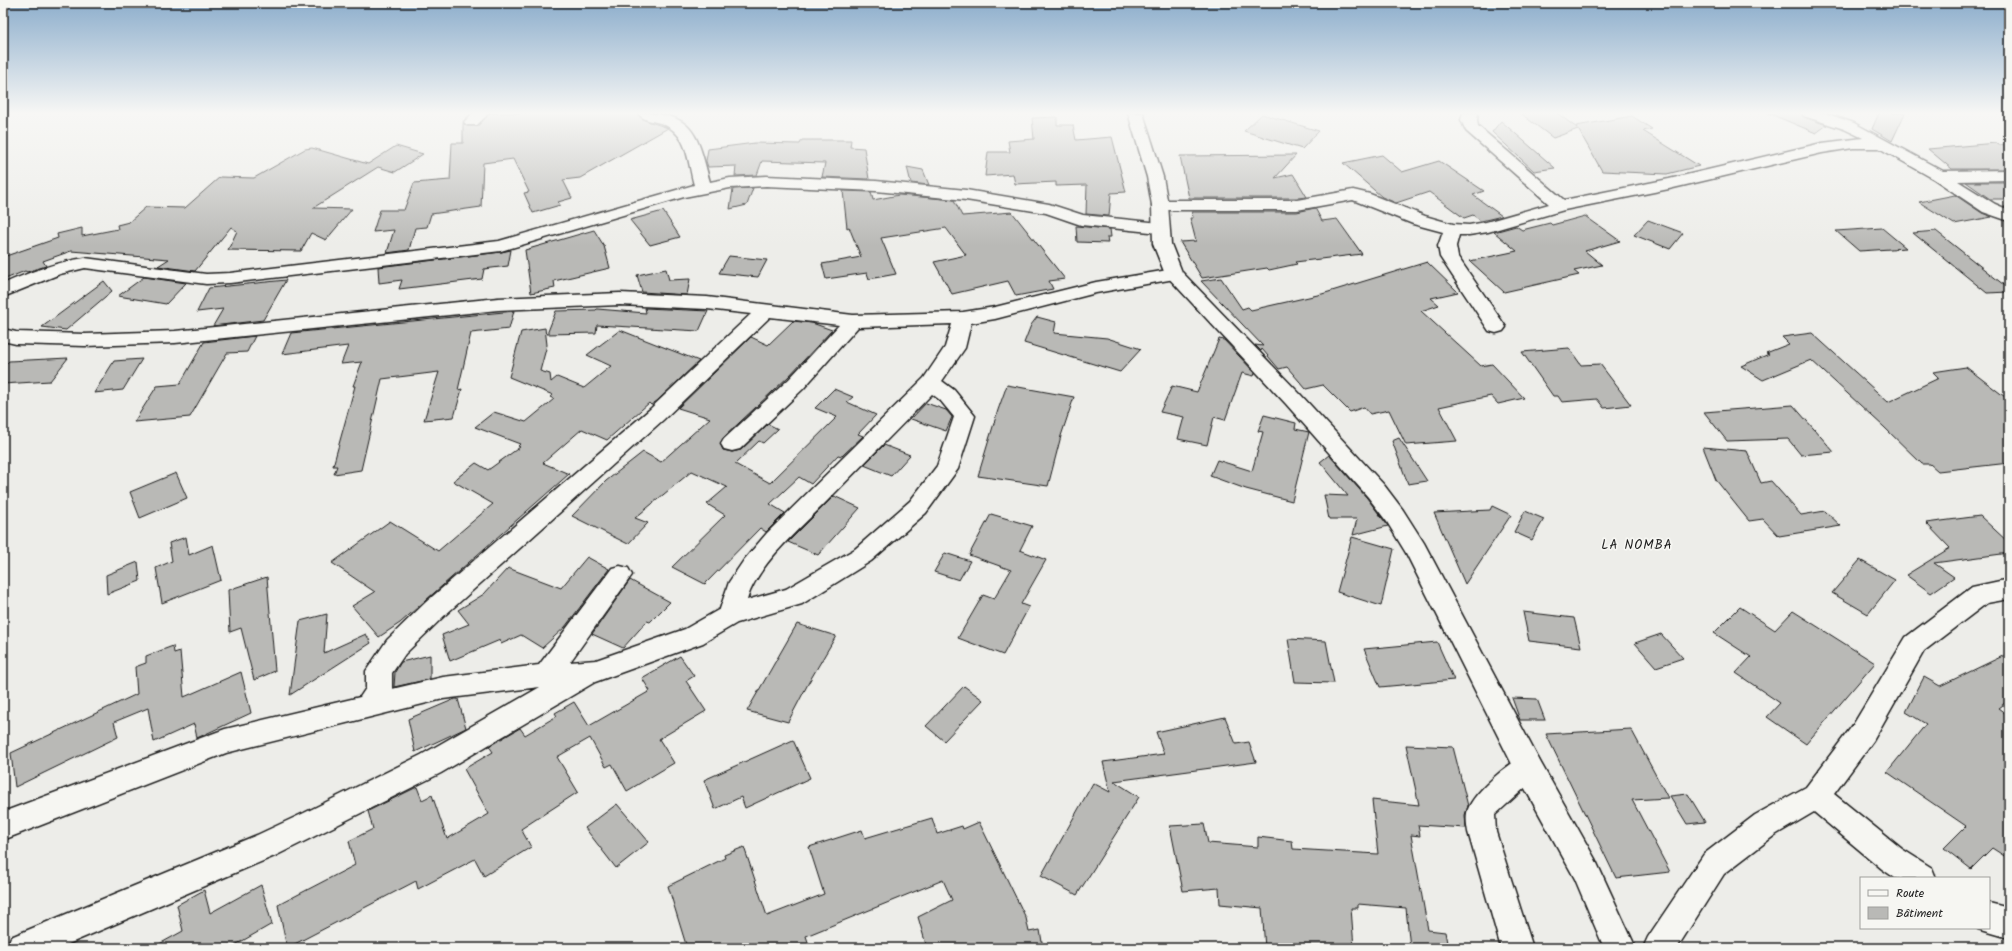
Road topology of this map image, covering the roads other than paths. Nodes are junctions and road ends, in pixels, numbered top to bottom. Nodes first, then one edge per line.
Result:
1 (696, 157) edge
2 (1149, 157) edge
3 (1505, 157) edge
4 (1782, 157) edge
5 (1907, 157) edge
6 (2009, 175) edge
7 (1940, 176) junction
8 (703, 188) junction
9 (1160, 205) junction
10 (1561, 206) junction
11 (2009, 216) edge
12 (1160, 228) junction
13 (1452, 229) junction
14 (1174, 274) junction
15 (3, 291) edge
16 (767, 309) junction
17 (963, 318) junction
18 (854, 321) junction
19 (1496, 327) dead end
20 (3, 335) edge
21 (931, 383) junction
22 (732, 444) dead end
23 (620, 575) dead end
24 (2009, 589) edge
25 (730, 615) junction
26 (596, 670) junction
27 (546, 674) junction
28 (368, 707) junction
29 (1528, 767) junction
30 (1816, 796) junction
31 (3, 826) edge
32 (1919, 877) edge
33 (1990, 918) edge
34 (2009, 923) edge
35 (22, 948) edge
36 (1517, 948) edge
37 (1620, 948) edge
38 (1659, 948) edge

1 - 8 street
2 - 9 street
3 - 10 street
4 - 10 street
5 - 7 street
6 - 7 street
7 - 11 street
8 - 12 street
8 - 15 street
9 - 12 street
9 - 13 street
10 - 13 street
12 - 14 street
13 - 19 street
14 - 17 street
14 - 29 street
16 - 18 street
16 - 20 street
16 - 28 street
17 - 18 street
17 - 21 street
18 - 22 street
21 - 25 street
21 - 25 street
23 - 27 street
24 - 30 street
25 - 26 street
26 - 27 street
26 - 35 street
27 - 28 street
28 - 31 street
29 - 36 street
29 - 37 street
30 - 32 street
30 - 38 street
33 - 34 street

